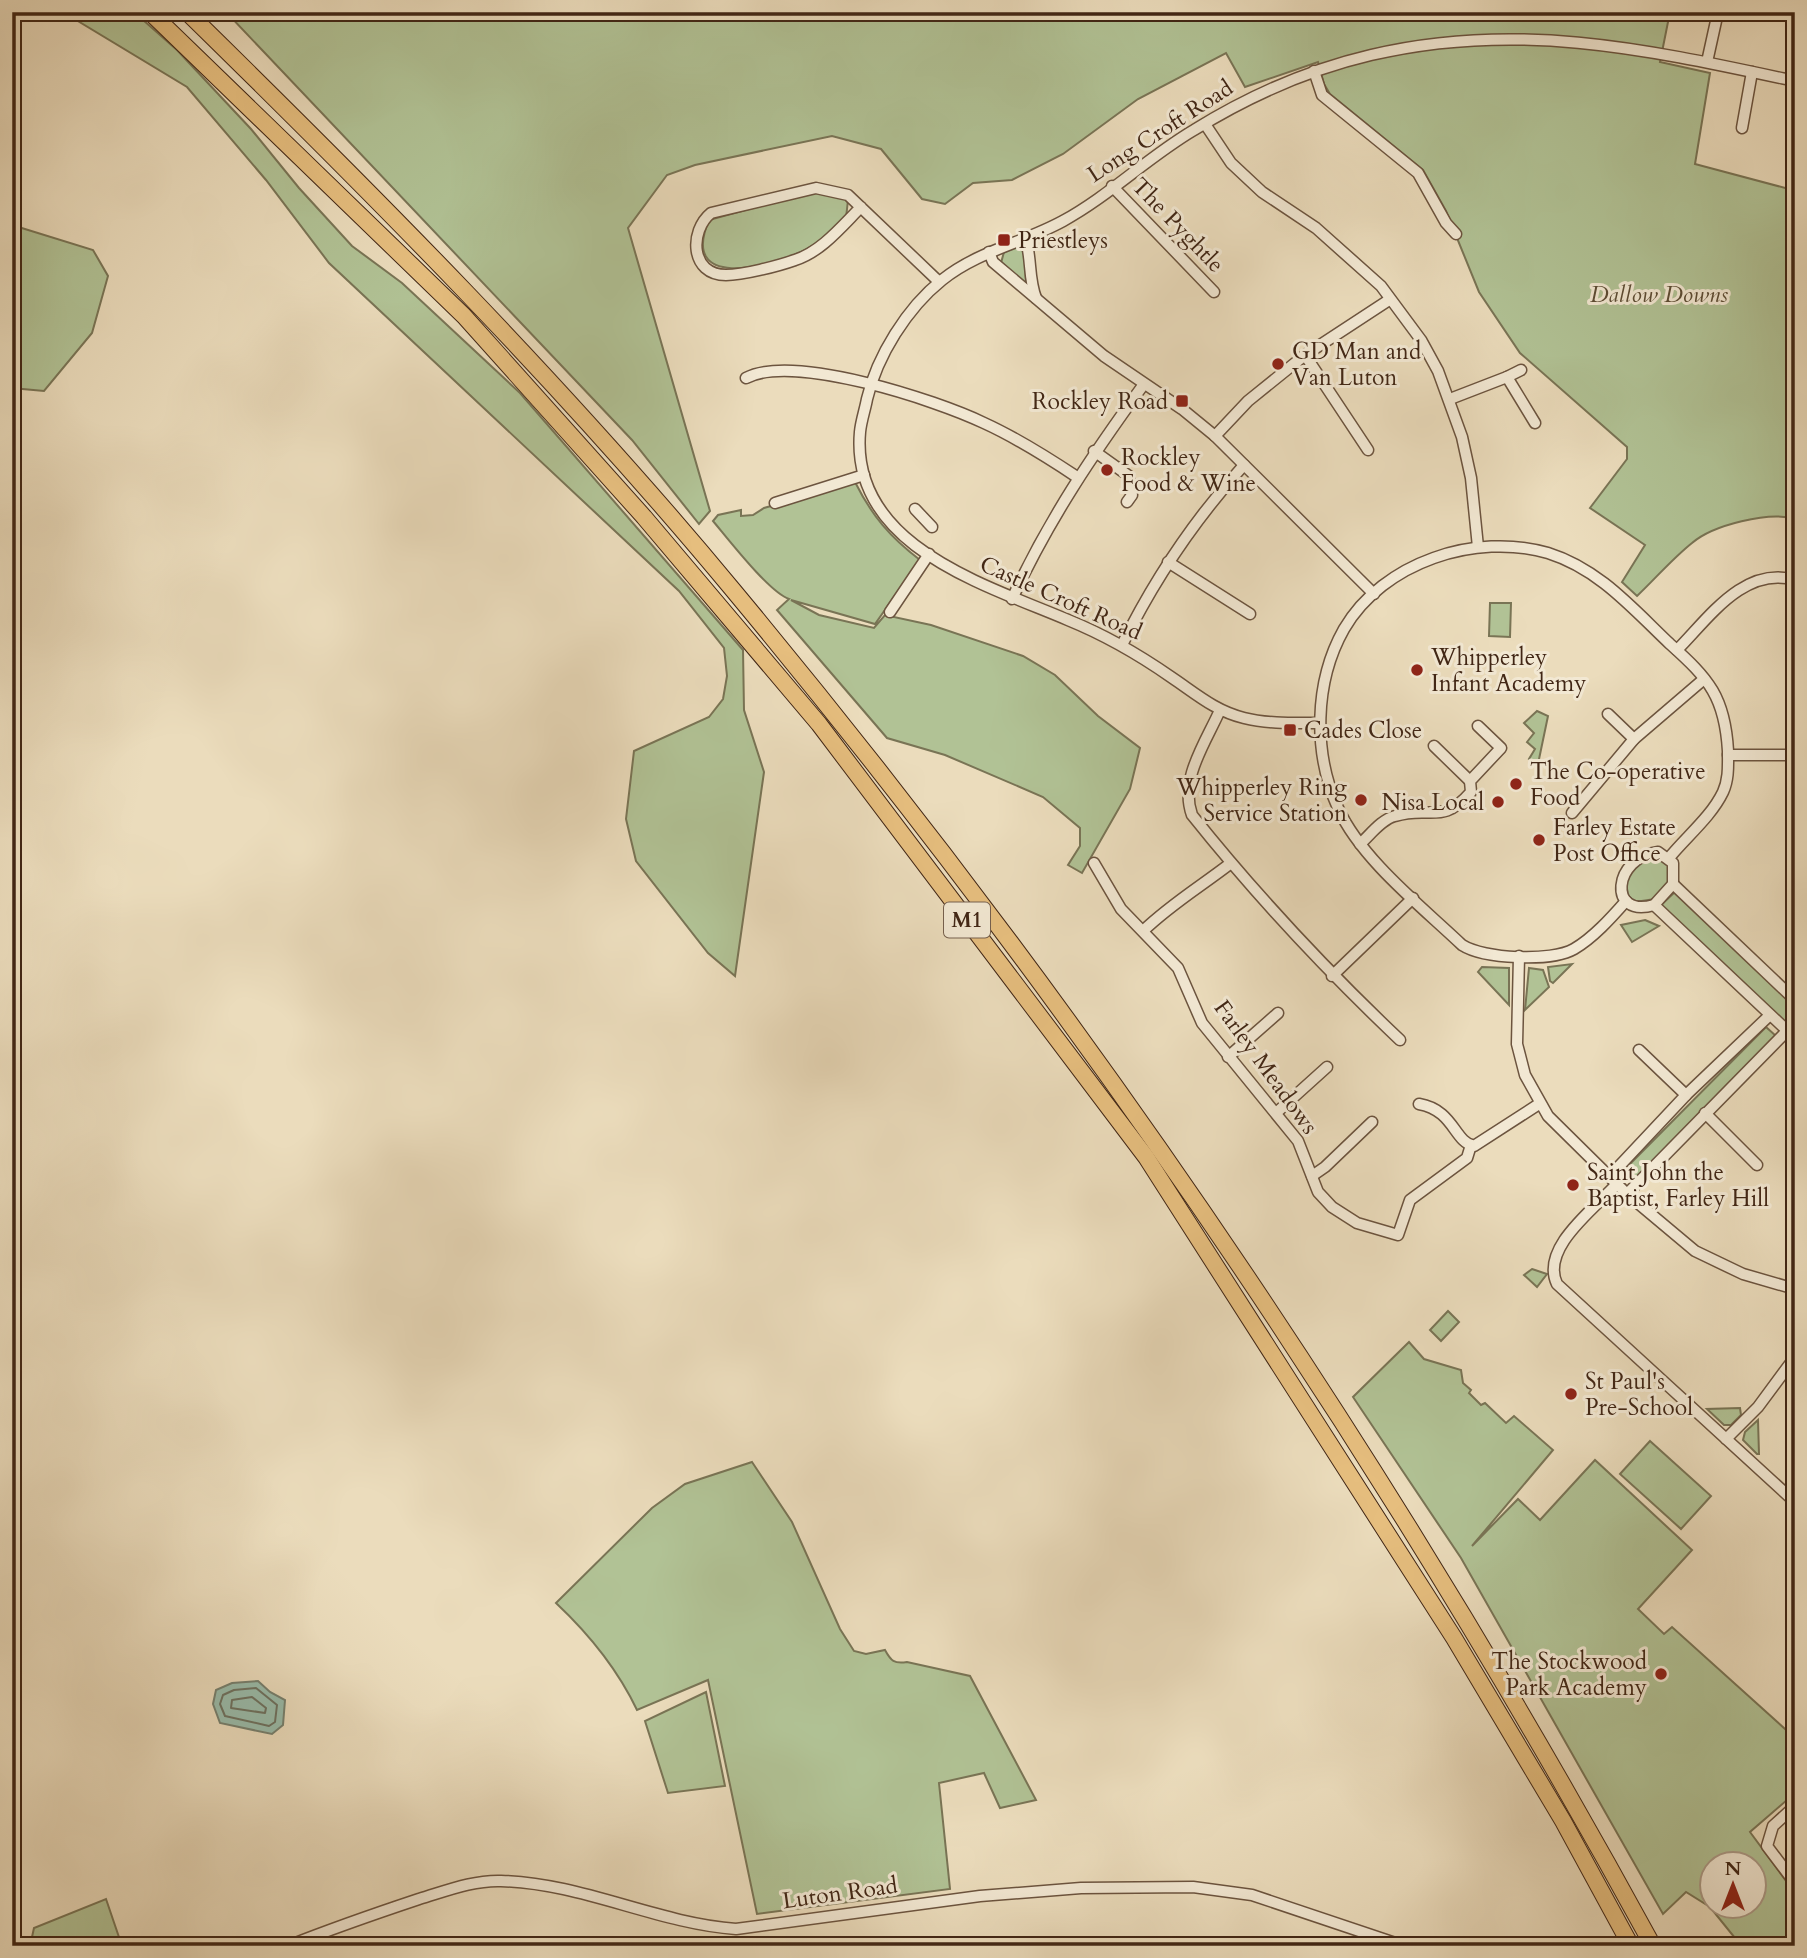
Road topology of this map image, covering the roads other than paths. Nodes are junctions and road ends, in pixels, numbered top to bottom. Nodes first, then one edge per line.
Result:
1 (150, 12) edge
2 (187, 12) edge
3 (1718, 12) edge
4 (1707, 62) junction
5 (1314, 71) junction
6 (1752, 72) junction
7 (1795, 81) edge
8 (1205, 124) junction
9 (1742, 128) dead end
10 (1112, 186) junction
11 (861, 207) junction
12 (1454, 231) dead end
13 (1025, 237) junction
14 (989, 252) junction
15 (939, 282) junction
16 (1214, 292) dead end
17 (1389, 300) junction
18 (1037, 301) junction
19 (1304, 355) junction
20 (1521, 370) dead end
21 (1507, 377) junction
22 (746, 378) dead end
23 (1144, 384) junction
24 (870, 385) junction
25 (1450, 399) junction
26 (1535, 423) dead end
27 (1214, 436) junction
28 (1368, 450) dead end
29 (1094, 451) junction
30 (1244, 465) junction
31 (864, 475) junction
32 (1077, 477) junction
33 (1127, 502) dead end
34 (775, 503) dead end
35 (915, 509) dead end
36 (923, 519) junction
37 (933, 527) dead end
38 (906, 537) junction
39 (1478, 547) junction
40 (929, 554) junction
41 (1168, 562) junction
42 (1795, 580) edge
43 (1374, 594) junction
44 (1012, 599) junction
45 (890, 612) dead end
46 (1250, 614) dead end
47 (1122, 645) junction
48 (1677, 650) junction
49 (1704, 679) junction
50 (1220, 710) junction
51 (1608, 714) dead end
52 (1319, 723) junction
53 (1478, 726) dead end
54 (1634, 739) junction
55 (1434, 746) dead end
56 (1728, 755) junction
57 (1795, 755) edge
58 (1470, 780) junction
59 (1572, 813) dead end
60 (1360, 844) junction
61 (1669, 858) junction
62 (1094, 863) dead end
63 (1231, 863) junction
64 (1673, 884) junction
65 (1413, 898) junction
66 (1626, 901) junction
67 (1654, 905) junction
68 (1143, 931) junction
69 (1519, 956) junction
70 (1332, 976) junction
71 (1793, 995) edge
72 (1278, 1013) dead end
73 (1770, 1015) junction
74 (1791, 1035) edge
75 (1400, 1040) dead end
76 (1639, 1050) dead end
77 (1228, 1057) junction
78 (1327, 1066) dead end
79 (1686, 1096) junction
80 (1419, 1104) dead end
81 (1539, 1104) junction
82 (1276, 1113) junction
83 (1705, 1113) junction
84 (1373, 1122) dead end
85 (1471, 1145) junction
86 (1757, 1165) dead end
87 (1312, 1176) junction
88 (1613, 1181) junction
89 (1627, 1194) junction
90 (1795, 1289) edge
91 (1795, 1357) edge
92 (1726, 1439) junction
93 (1795, 1502) edge
94 (1795, 1807) edge
95 (1795, 1883) edge
96 (288, 1946) edge
97 (1404, 1946) edge
98 (1631, 1946) edge
99 (1653, 1946) edge

1 - 98 highway, M1
2 - 99 highway, M1
3 - 4 street
4 - 5 street, Long Croft Road
4 - 6 street, Long Croft Road
5 - 8 street, Long Croft Road
5 - 12 street
6 - 7 street, Long Croft Road
6 - 9 street
8 - 10 street, Long Croft Road
8 - 17 street
10 - 13 street, Long Croft Road
10 - 16 street, The Pyghtle
11 - 11 street
11 - 15 street
13 - 14 street, Long Croft Road
13 - 18 street
14 - 15 street, Long Croft Road
14 - 18 street
15 - 24 street, Long Croft Road
17 - 19 street
17 - 25 street
18 - 23 street
19 - 27 street
19 - 28 street
20 - 21 street
21 - 25 street
21 - 26 street
22 - 24 street
23 - 27 street
23 - 29 street
24 - 31 street, Castle Croft Road
24 - 32 street
25 - 39 street
27 - 30 street
29 - 32 street
29 - 33 street
30 - 41 street
30 - 43 street
31 - 34 street
31 - 38 street, Castle Croft Road
32 - 44 street
35 - 36 street
36 - 37 street
36 - 38 street
38 - 40 street, Castle Croft Road
39 - 43 street
39 - 48 street
40 - 44 street, Castle Croft Road
40 - 45 street
41 - 46 street
41 - 47 street
42 - 48 street
43 - 52 street
44 - 47 street, Castle Croft Road
47 - 50 street, Castle Croft Road
48 - 49 street
49 - 54 street
49 - 56 street
50 - 52 street, Castle Croft Road
50 - 63 street
51 - 54 street
52 - 60 street
53 - 58 street
54 - 59 street
55 - 58 street
56 - 57 street
56 - 61 street
58 - 60 street
60 - 65 street
61 - 64 street
61 - 66 street
62 - 68 street, Farley Meadows
63 - 68 street
63 - 70 street
64 - 67 street
64 - 71 street
65 - 69 street
65 - 70 street
66 - 67 street
66 - 69 street
67 - 73 street
68 - 77 street, Farley Meadows
69 - 81 street
70 - 75 street
72 - 77 street
73 - 74 street
73 - 79 street
74 - 83 street
76 - 79 street
77 - 82 street, Farley Meadows
78 - 82 street
79 - 88 street
80 - 85 street
81 - 85 street
81 - 88 street
82 - 87 street, Farley Meadows
83 - 86 street
83 - 89 street
84 - 87 street
85 - 87 street, Farley Meadows
88 - 89 street
88 - 92 street
89 - 90 street
91 - 92 street
92 - 93 street
94 - 95 street
96 - 97 street, Luton Road

